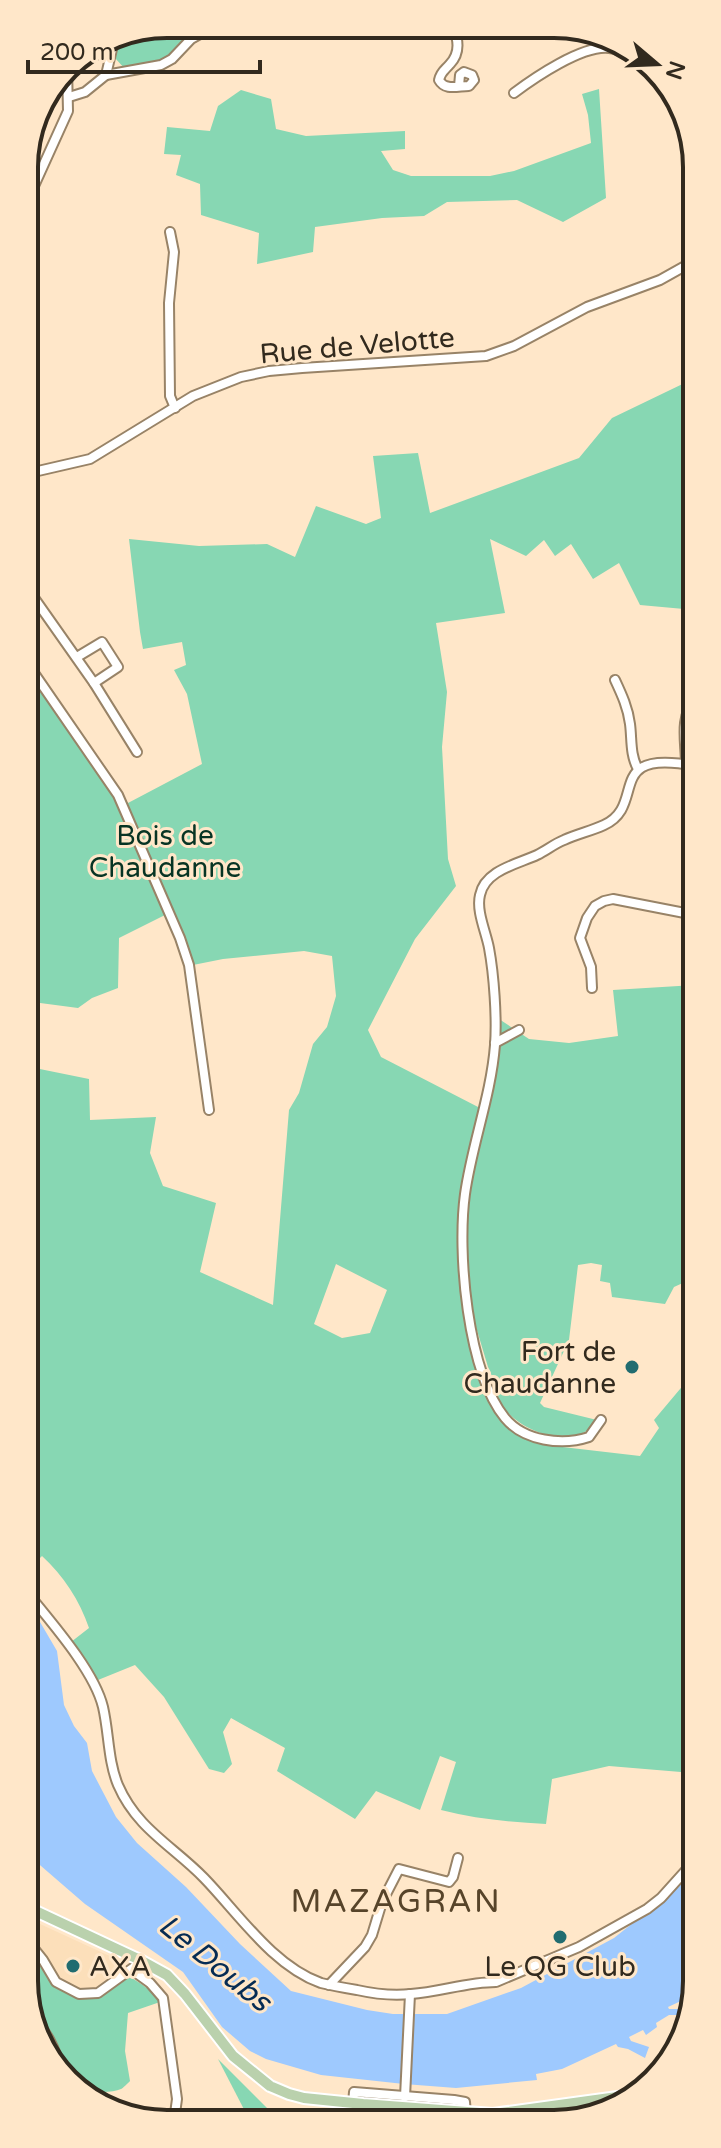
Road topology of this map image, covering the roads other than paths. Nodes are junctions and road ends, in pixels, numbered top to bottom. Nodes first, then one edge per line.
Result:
1 (193, 38) edge
2 (458, 38) edge
3 (604, 48) edge
4 (112, 51) edge
5 (106, 75) junction
6 (68, 85) edge
7 (459, 86) dead end
8 (514, 93) dead end
9 (69, 97) junction
10 (38, 178) edge
11 (170, 232) dead end
12 (683, 267) edge
13 (175, 408) junction
14 (38, 472) edge
15 (38, 603) edge
16 (77, 657) junction
17 (38, 679) edge
18 (615, 680) dead end
19 (94, 683) junction
20 (137, 752) dead end
21 (683, 764) edge
22 (638, 769) junction
23 (683, 913) edge
24 (592, 988) dead end
25 (519, 1030) dead end
26 (495, 1043) junction
27 (209, 1110) dead end
28 (601, 1420) dead end
29 (38, 1606) edge
30 (458, 1858) dead end
31 (683, 1874) edge
32 (38, 1912) edge
33 (38, 1954) edge
34 (138, 1959) junction
35 (132, 1970) junction
36 (329, 1985) junction
37 (410, 1999) junction
38 (406, 2094) junction
39 (605, 2099) edge
40 (353, 2103) junction
41 (176, 2110) edge
42 (432, 2110) edge
43 (466, 2110) edge
44 (523, 2110) edge

1 - 5 street
2 - 7 street
3 - 8 street
4 - 5 street
5 - 9 street
6 - 9 street
9 - 10 street
11 - 13 street
12 - 13 street, Rue de Velotte
13 - 14 street, Rue de Velotte
15 - 16 street
16 - 19 street
16 - 19 street
17 - 27 street
18 - 22 street
19 - 20 street
21 - 22 street
22 - 26 street
23 - 24 street
25 - 26 street
26 - 28 street
29 - 36 street
30 - 36 street
31 - 37 street
32 - 34 main road
33 - 35 street
34 - 35 street
34 - 40 main road
35 - 41 street
36 - 37 street
37 - 38 street
38 - 40 street
38 - 43 street
39 - 44 main road
40 - 42 main road

